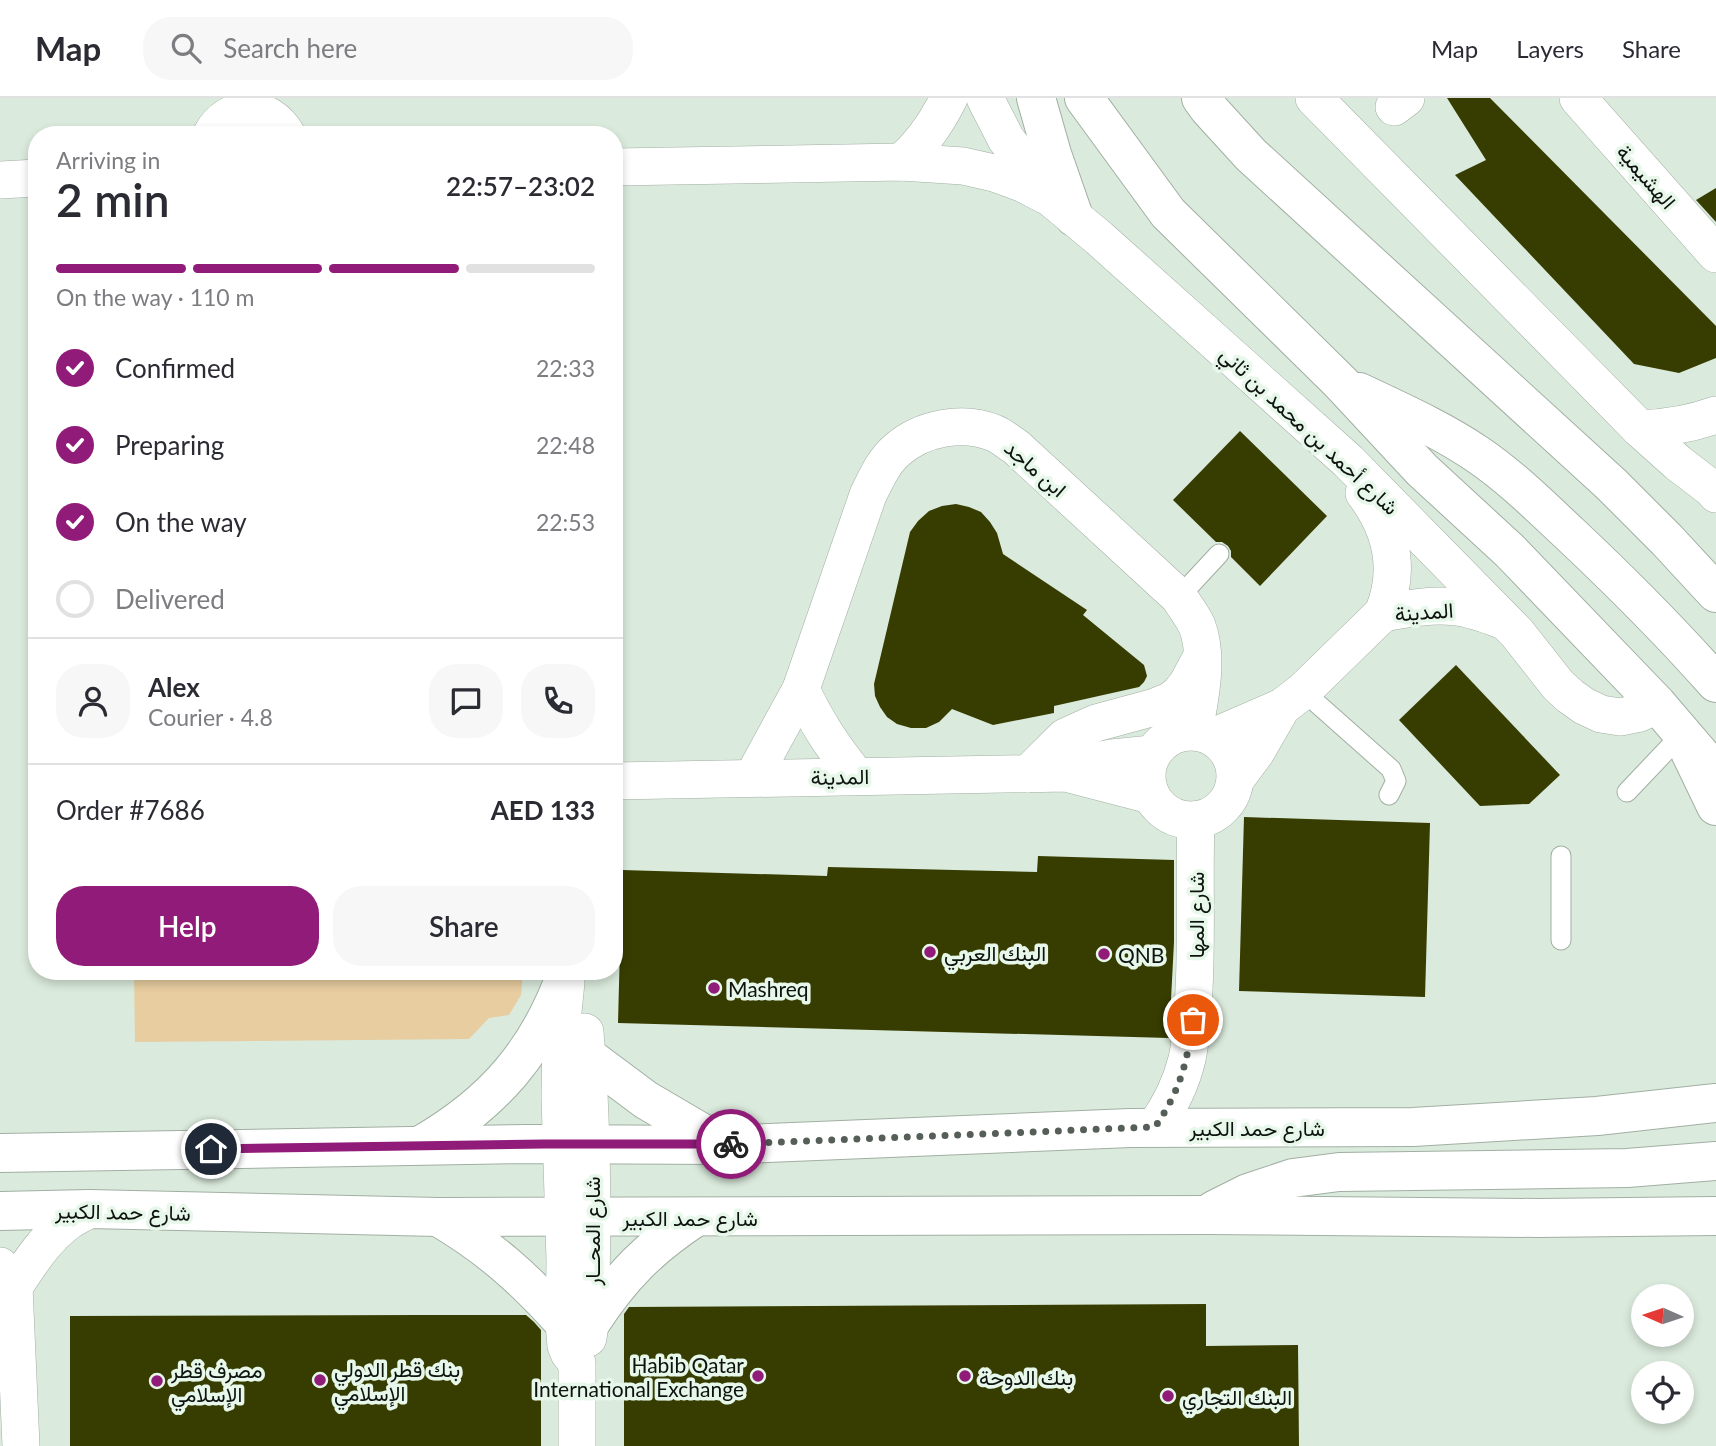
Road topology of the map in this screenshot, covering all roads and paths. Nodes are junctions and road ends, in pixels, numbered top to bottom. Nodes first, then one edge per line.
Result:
1 (949, 98) edge
2 (985, 98) edge
3 (1036, 98) edge
4 (1084, 98) edge
5 (1201, 98) edge
6 (1314, 98) edge
7 (1578, 98) edge
8 (281, 122) edge
9 (214, 125) edge
10 (902, 162) junction
11 (623, 167) edge
12 (28, 178) edge
13 (0, 180) edge
14 (1063, 208) junction
15 (1716, 254) edge
16 (1341, 383) junction
17 (1716, 415) edge
18 (1640, 429) junction
19 (1348, 461) junction
20 (1715, 480) edge
21 (1219, 554) dead end
22 (1716, 593) edge
23 (1179, 597) junction
24 (1383, 614) junction
25 (1504, 621) junction
26 (1202, 657) junction
27 (1716, 683) edge
28 (801, 689) junction
29 (1293, 699) junction
30 (1657, 704) junction
31 (1203, 734) junction
32 (1682, 734) junction
33 (1152, 754) junction
34 (1066, 773) junction
35 (1716, 773) edge
36 (1028, 774) junction
37 (856, 776) junction
38 (753, 777) junction
39 (1236, 779) junction
40 (623, 781) edge
41 (1627, 792) dead end
42 (1151, 795) junction
43 (1389, 795) dead end
44 (1716, 806) edge
45 (1196, 820) junction
46 (1561, 856) dead end
47 (1561, 940) dead end
48 (564, 980) edge
49 (567, 980) edge
50 (572, 980) edge
51 (587, 1056) junction
52 (1713, 1102) edge
53 (1155, 1127) junction
54 (576, 1144) junction
55 (421, 1145) junction
56 (722, 1145) junction
57 (0, 1153) edge
58 (1716, 1161) edge
59 (89, 1209) junction
60 (0, 1211) edge
61 (1206, 1215) junction
62 (438, 1217) junction
63 (578, 1217) junction
64 (696, 1217) junction
65 (1706, 1219) edge
66 (7, 1277) edge
67 (577, 1324) junction
68 (21, 1446) edge
69 (577, 1446) edge

1 - 10 street
2 - 14 street, شارع أحمد بن محمد بن ثاني
3 - 14 main road
4 - 16 main road
5 - 22 main road
6 - 18 street
7 - 15 street, الهشيمية
8 - 9 street
10 - 11 street
10 - 14 street
12 - 13 street
14 - 19 street, شارع أحمد بن محمد بن ثاني
16 - 27 main road
16 - 30 main road
17 - 18 street
18 - 20 street
19 - 24 street, المدينة
19 - 25 street, شارع أحمد بن محمد بن ثاني
21 - 23 lane
23 - 26 street, ابن ماجد
23 - 28 street, ابن ماجد
24 - 25 street, المدينة
24 - 29 street, المدينة
25 - 30 street, شارع أحمد بن محمد بن ثاني
26 - 31 street, ابن ماجد
26 - 36 street
28 - 37 street
28 - 38 street, ابن ماجد
29 - 31 street, المدينة
29 - 39 street, المدينة
29 - 43 lane
30 - 32 main road
31 - 33 street
31 - 39 street
32 - 35 main road
32 - 41 lane
32 - 44 main road
33 - 34 street, المدينة
33 - 42 street
34 - 36 street, المدينة
34 - 42 street, المدينة
36 - 37 street, المدينة
37 - 38 street, المدينة
38 - 40 street, المدينة
39 - 45 street
42 - 45 street
45 - 53 street, شارع المها
46 - 47 lane
48 - 55 main road
49 - 54 street, شارع المحــار
50 - 51 street, شارع المحــار
51 - 54 street, شارع المحــار
51 - 56 main road
52 - 53 main road, شارع حمد الكبير
53 - 56 main road, شارع حمد الكبير
54 - 55 main road, شارع حمد الكبير
54 - 56 main road, شارع حمد الكبير
54 - 63 street, شارع المحــار
55 - 57 main road, شارع حمد الكبير
58 - 61 main road
59 - 60 main road, شارع حمد الكبير
59 - 62 main road, شارع حمد الكبير
59 - 66 street
61 - 64 main road, شارع حمد الكبير
61 - 65 main road, شارع حمد الكبير
62 - 63 main road, شارع حمد الكبير
62 - 67 main road
63 - 64 main road, شارع حمد الكبير
63 - 67 street, شارع المحــار
64 - 67 main road
66 - 68 street
67 - 69 street, شارع المحــار

